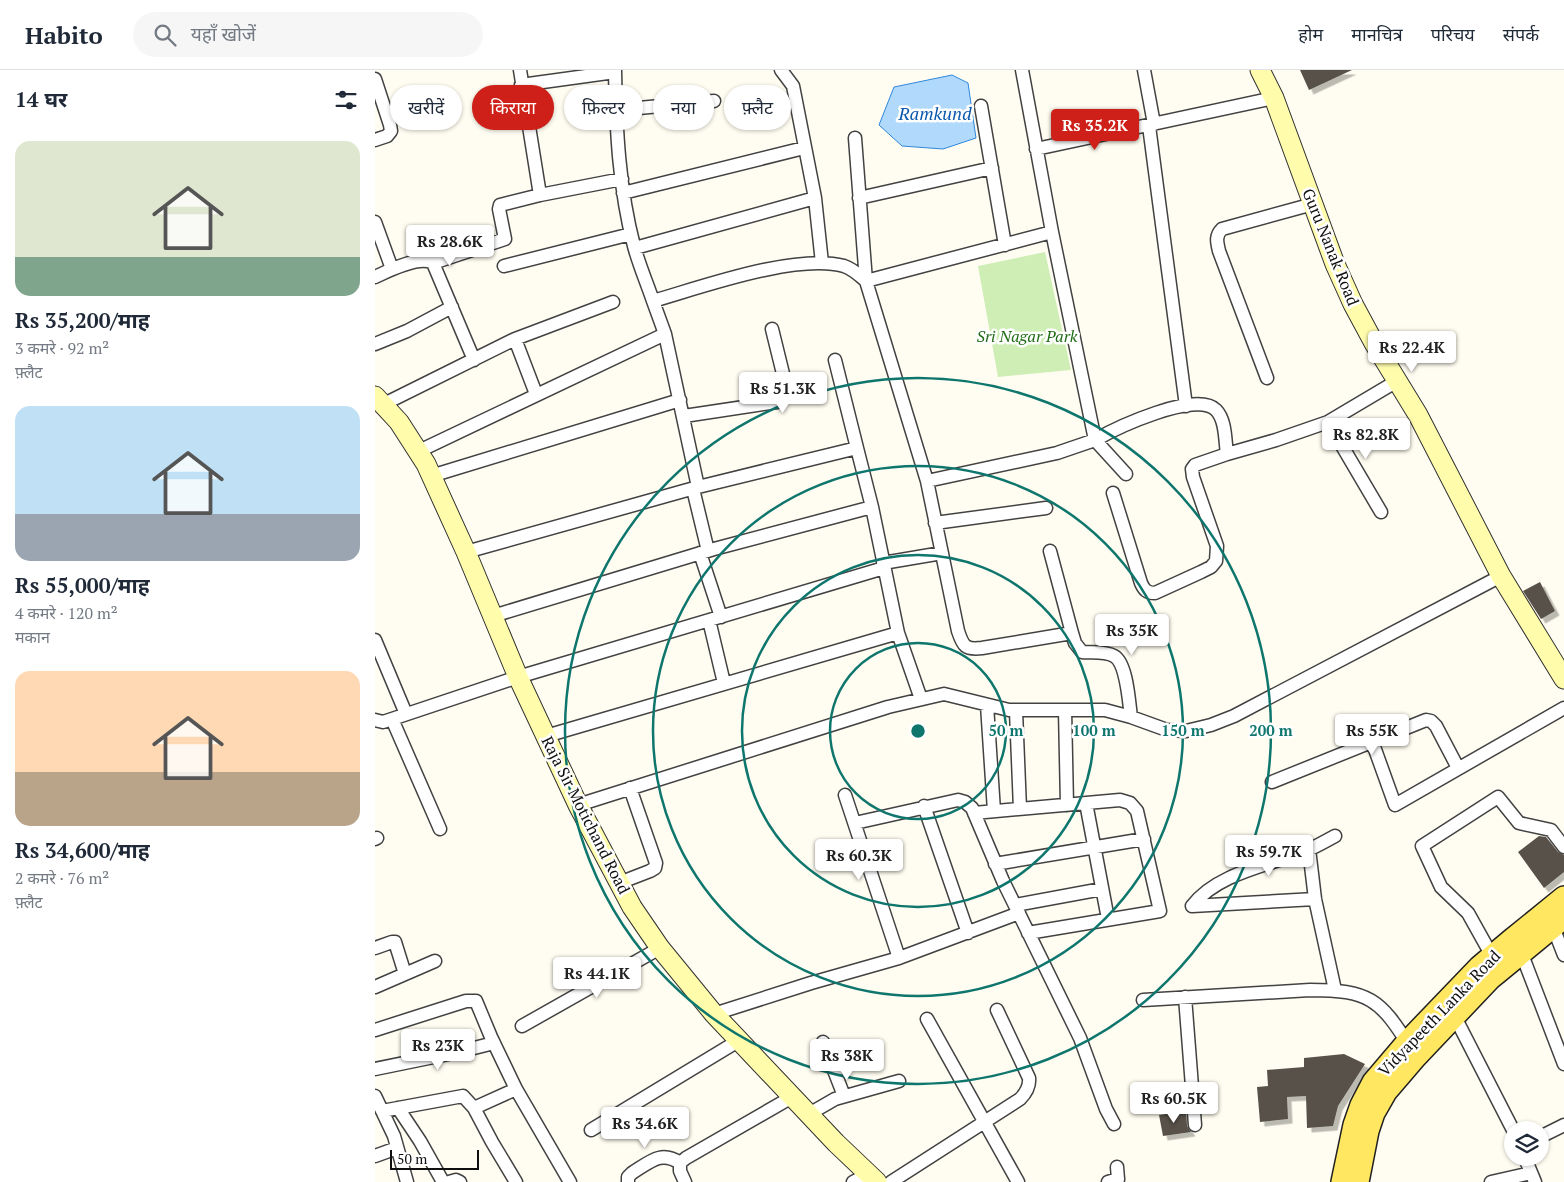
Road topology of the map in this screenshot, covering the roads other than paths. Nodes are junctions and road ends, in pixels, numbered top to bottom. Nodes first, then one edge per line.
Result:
1 (520, 70) edge
2 (781, 70) edge
3 (1022, 70) edge
4 (1144, 70) edge
5 (1259, 70) edge
6 (615, 71) edge
7 (375, 79) edge
8 (521, 85) joint
9 (616, 85) edge
10 (1274, 98) junction
11 (981, 106) dead end
12 (1151, 125) junction
13 (529, 130) edge
14 (617, 130) edge
15 (855, 138) dead end
16 (375, 140) edge
17 (804, 148) junction
18 (1035, 149) junction
19 (992, 168) junction
20 (621, 179) junction
21 (623, 193) junction
22 (540, 195) junction
23 (815, 198) junction
24 (859, 198) junction
25 (1313, 204) junction
26 (375, 222) edge
27 (1052, 232) junction
28 (631, 234) junction
29 (1005, 245) junction
30 (635, 248) junction
31 (433, 263) junction
32 (822, 263) junction
33 (504, 266) dead end
34 (392, 269) junction
35 (375, 277) edge
36 (866, 281) junction
37 (653, 301) junction
38 (613, 302) dead end
39 (452, 307) junction
40 (772, 330) dead end
41 (665, 334) junction
42 (515, 339) junction
43 (375, 344) edge
44 (474, 360) junction
45 (835, 360) dead end
46 (1267, 378) dead end
47 (1397, 381) junction
48 (536, 394) junction
49 (380, 400) edge
50 (680, 400) junction
51 (1185, 406) junction
52 (684, 416) junction
53 (1328, 422) junction
54 (1095, 440) junction
55 (857, 448) junction
56 (419, 451) junction
57 (1227, 454) junction
58 (1125, 474) dead end
59 (431, 476) junction
60 (927, 481) junction
61 (695, 488) junction
62 (1113, 492) dead end
63 (872, 507) junction
64 (1046, 508) dead end
65 (1381, 512) dead end
66 (935, 523) junction
67 (1050, 551) dead end
68 (466, 552) junction
69 (704, 552) junction
70 (942, 553) junction
71 (883, 566) junction
72 (1501, 576) junction
73 (493, 616) junction
74 (715, 618) junction
75 (898, 633) junction
76 (1072, 633) junction
77 (375, 640) edge
78 (518, 677) junction
79 (1564, 679) edge
80 (724, 684) junction
81 (921, 699) junction
82 (987, 705) junction
83 (1564, 708) edge
84 (1065, 710) junction
85 (1016, 711) junction
86 (406, 714) junction
87 (1131, 717) junction
88 (392, 719) junction
89 (375, 720) edge
90 (546, 736) junction
91 (1372, 741) junction
92 (1458, 768) junction
93 (1272, 782) dead end
94 (630, 788) junction
95 (845, 795) dead end
96 (1086, 803) junction
97 (578, 805) junction
98 (1067, 805) junction
99 (924, 806) junction
100 (1020, 809) junction
101 (994, 811) junction
102 (974, 813) junction
103 (855, 823) junction
104 (440, 829) dead end
105 (1335, 836) dead end
106 (1144, 839) junction
107 (1095, 847) junction
108 (1564, 847) edge
109 (1309, 849) junction
110 (995, 864) junction
111 (619, 883) junction
112 (1103, 889) junction
113 (1564, 897) edge
114 (1315, 899) junction
115 (1017, 909) junction
116 (1108, 919) junction
117 (1558, 922) edge
118 (968, 933) junction
119 (1028, 933) junction
120 (375, 948) edge
121 (660, 948) junction
122 (1521, 952) junction
123 (1564, 955) edge
124 (1491, 956) junction
125 (899, 958) junction
126 (435, 961) dead end
127 (405, 974) junction
128 (375, 987) edge
129 (1335, 990) junction
130 (1185, 997) junction
131 (1143, 1000) dead end
132 (997, 1010) dead end
133 (714, 1014) junction
134 (1455, 1017) junction
135 (927, 1019) dead end
136 (522, 1026) dead end
137 (375, 1030) edge
138 (739, 1041) junction
139 (823, 1042) dead end
140 (493, 1044) junction
141 (1412, 1050) junction
142 (1564, 1064) edge
143 (375, 1069) edge
144 (899, 1081) dead end
145 (516, 1089) junction
146 (375, 1096) edge
147 (844, 1096) junction
148 (792, 1097) junction
149 (398, 1108) junction
150 (474, 1108) junction
151 (809, 1114) junction
152 (380, 1115) edge
153 (1508, 1121) edge
154 (984, 1122) junction
155 (1114, 1124) dead end
156 (1195, 1125) dead end
157 (1564, 1125) edge
158 (591, 1130) dead end
159 (1549, 1132) edge
160 (397, 1148) junction
161 (375, 1156) edge
162 (680, 1164) junction
163 (1533, 1177) edge
164 (866, 1179) edge
165 (407, 1182) edge
166 (443, 1182) edge
167 (449, 1182) edge
168 (460, 1182) edge
169 (516, 1182) edge
170 (571, 1182) edge
171 (628, 1182) edge
172 (685, 1182) edge
173 (891, 1182) edge
174 (1018, 1182) edge
175 (1342, 1182) edge
176 (1358, 1182) edge
177 (1491, 1182) edge

1 - 8 street
2 - 17 street
3 - 18 street
4 - 12 street
5 - 10 street, Guru Nanak Road
6 - 8 street
6 - 9 street
7 - 16 street
10 - 12 street
10 - 25 street, Guru Nanak Road
11 - 19 street
12 - 18 street
12 - 51 street
13 - 22 street
14 - 20 street
15 - 24 street
17 - 21 street
17 - 23 street
18 - 27 street
19 - 24 street
19 - 29 street
20 - 21 street
20 - 22 street
21 - 28 street
22 - 31 street
23 - 30 street
23 - 32 street
24 - 36 street
25 - 46 street
25 - 47 street, Guru Nanak Road
26 - 34 street
27 - 29 street
27 - 54 street
28 - 30 street
28 - 33 street
29 - 36 street
30 - 37 street
31 - 34 street
31 - 39 street
32 - 36 street
32 - 37 street
34 - 35 street
36 - 60 street
37 - 41 street
38 - 42 street
39 - 43 street
39 - 44 street
40 - 52 street
41 - 48 street
41 - 50 street
42 - 44 street
42 - 48 street
44 - 49 street
45 - 55 street
47 - 53 street
47 - 72 street, Guru Nanak Road
48 - 56 street
49 - 56 street, Raja Sir Motichand Road
50 - 52 street
50 - 59 street
51 - 54 street
51 - 57 street
52 - 61 street
53 - 57 street
53 - 65 street
54 - 58 street
54 - 60 street
55 - 61 street
55 - 63 street
56 - 59 street, Raja Sir Motichand Road
57 - 62 street
59 - 68 street, Raja Sir Motichand Road
60 - 66 street
61 - 68 street
61 - 69 street
63 - 69 street
63 - 71 street
64 - 66 street
66 - 70 street
67 - 76 street
68 - 73 street, Raja Sir Motichand Road
69 - 73 street
69 - 74 street
70 - 71 street
70 - 76 street
71 - 74 street
71 - 75 street
72 - 79 street, Guru Nanak Road
72 - 87 street
73 - 78 street, Raja Sir Motichand Road
74 - 78 street
74 - 80 street
75 - 80 street
75 - 81 street
76 - 87 street
77 - 86 street
78 - 86 street
78 - 90 street, Raja Sir Motichand Road
80 - 90 street
81 - 82 street
81 - 94 street
82 - 85 street
82 - 101 street
83 - 92 street
84 - 85 street
84 - 87 street
84 - 98 street
85 - 100 street
86 - 88 street
88 - 89 street
88 - 104 street
90 - 97 street, Raja Sir Motichand Road
91 - 92 street
91 - 92 street
91 - 93 street
94 - 97 street
94 - 111 street
95 - 103 street
96 - 98 street
96 - 106 street
96 - 107 street
97 - 111 street, Raja Sir Motichand Road
98 - 100 street
99 - 102 street
99 - 103 street
99 - 118 street
100 - 101 street
101 - 102 street
102 - 110 street
103 - 125 street
105 - 109 street
106 - 107 street
106 - 116 street
107 - 110 street
107 - 112 street
108 - 124 street
109 - 114 street
109 - 114 street
110 - 115 street
111 - 121 street, Raja Sir Motichand Road
112 - 115 street
112 - 116 street
113 - 124 main road, Vidyapeeth Lanka Road
114 - 129 street
115 - 118 street
115 - 119 street
116 - 119 street
117 - 122 main road, Vidyapeeth Lanka Road
117 - 123 street
118 - 125 street
119 - 155 street
120 - 127 street
121 - 133 street, Raja Sir Motichand Road
121 - 136 street
122 - 134 main road, Vidyapeeth Lanka Road
122 - 142 street
124 - 141 main road, Vidyapeeth Lanka Road
125 - 133 street
126 - 127 street
127 - 128 street
129 - 130 street
129 - 141 street
130 - 131 street
130 - 156 street
132 - 154 street
133 - 138 street, Raja Sir Motichand Road
134 - 141 main road, Vidyapeeth Lanka Road
134 - 153 street
135 - 154 street
137 - 140 street
138 - 148 street, Raja Sir Motichand Road
138 - 158 street
139 - 147 street
140 - 143 street
140 - 145 street
141 - 175 main road, Vidyapeeth Lanka Road
141 - 176 main road, Vidyapeeth Lanka Road
144 - 147 street
145 - 150 street
145 - 170 street
146 - 152 street
147 - 151 street
148 - 151 street, Raja Sir Motichand Road
148 - 162 street
149 - 150 street
149 - 152 street
149 - 166 street
150 - 169 street
151 - 164 street, Raja Sir Motichand Road
152 - 160 street
154 - 173 street
154 - 174 street
157 - 159 street
160 - 161 street
160 - 165 street
162 - 171 street
162 - 172 street
163 - 177 street
167 - 168 street

